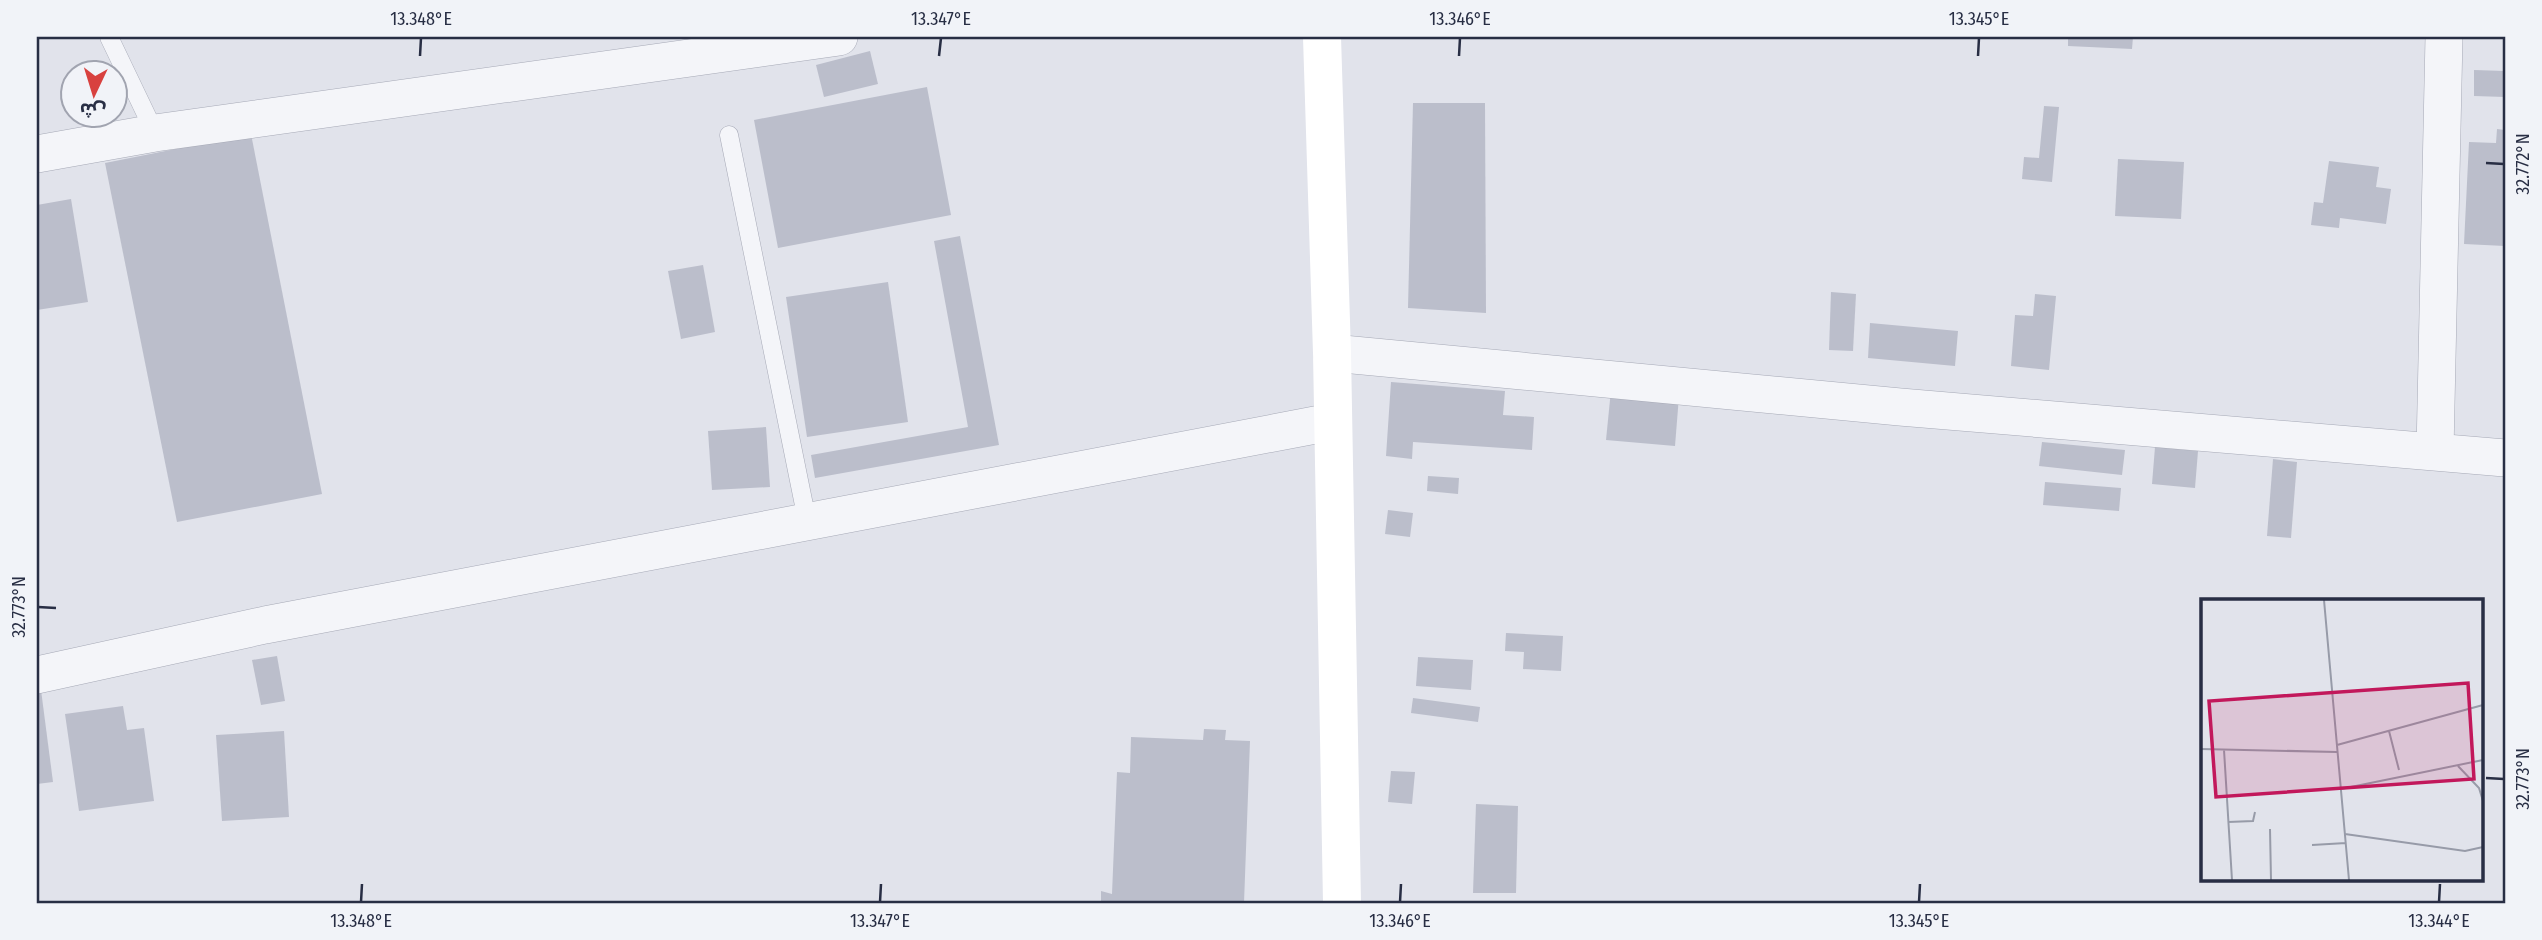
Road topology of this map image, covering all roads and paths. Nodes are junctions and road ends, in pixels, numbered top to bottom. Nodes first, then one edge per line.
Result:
1 (109, 37) edge
2 (839, 37) edge
3 (1322, 37) edge
4 (2444, 37) edge
5 (155, 134) junction
6 (729, 135) dead end
7 (37, 154) edge
8 (1332, 354) junction
9 (1331, 422) junction
10 (2435, 451) junction
11 (2505, 458) edge
12 (807, 520) junction
13 (37, 675) edge
14 (1342, 903) edge

1 - 5 lane
2 - 5 street
3 - 8 main road
4 - 10 street
5 - 7 street
6 - 12 lane
8 - 9 main road
8 - 10 street
9 - 12 street
9 - 14 main road
10 - 11 street
12 - 13 street

